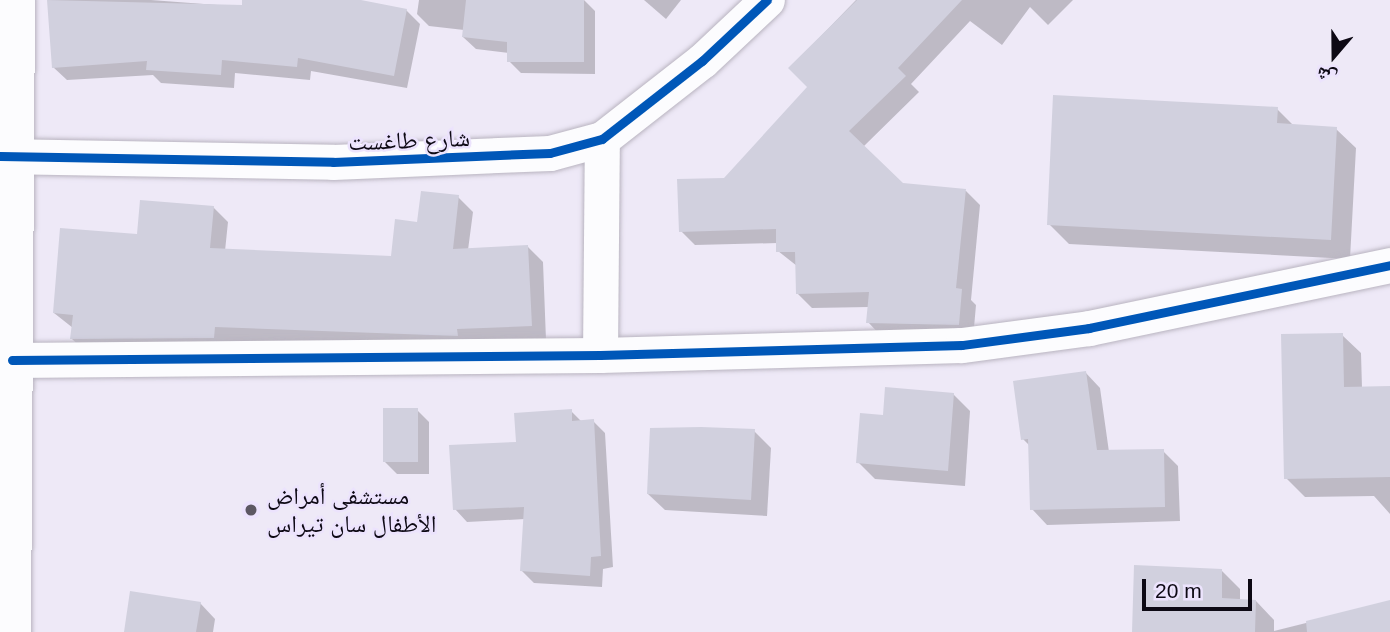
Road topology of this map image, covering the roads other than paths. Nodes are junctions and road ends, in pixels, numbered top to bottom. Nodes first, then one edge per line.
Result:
1 (17, 0) edge
2 (767, 0) edge
3 (602, 139) junction
4 (8, 156) edge
5 (1390, 265) edge
6 (600, 355) junction
7 (12, 360) junction
8 (13, 632) edge

1 - 4 street
2 - 3 street, شارع طاغست
3 - 4 street, شارع طاغست
3 - 6 street
4 - 7 street
5 - 6 street
6 - 7 street
7 - 8 street

